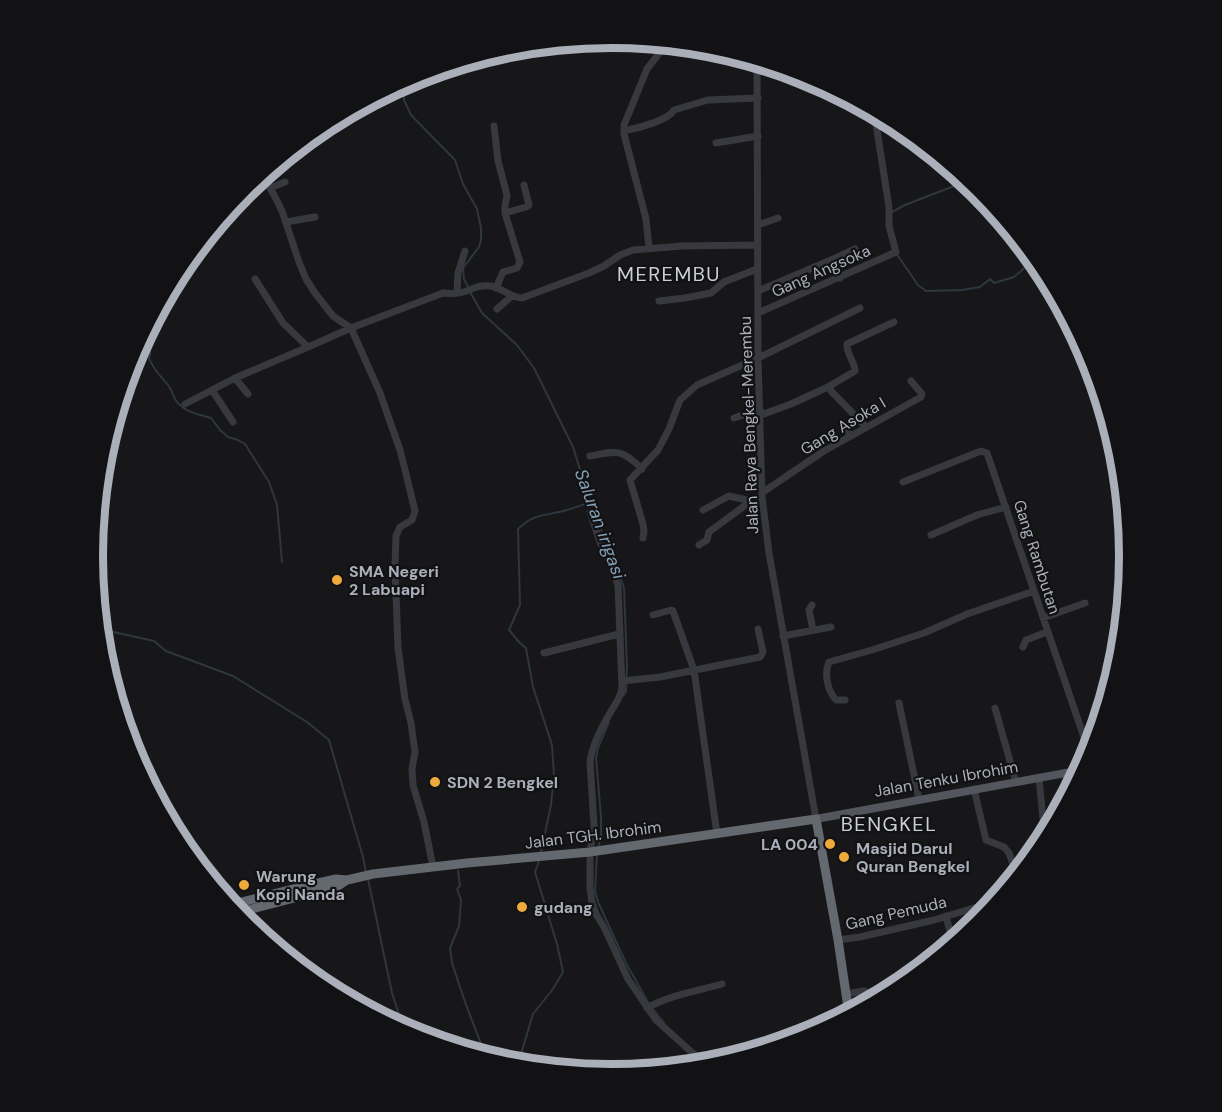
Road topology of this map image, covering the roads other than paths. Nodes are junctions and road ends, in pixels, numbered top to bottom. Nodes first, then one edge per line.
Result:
1 (661, 51) edge
2 (759, 70) edge
3 (758, 98) junction
4 (876, 123) edge
5 (494, 126) dead end
6 (624, 131) junction
7 (758, 136) junction
8 (716, 144) dead end
9 (285, 182) dead end
10 (267, 183) edge
11 (524, 185) dead end
12 (270, 188) junction
13 (505, 213) junction
14 (315, 217) dead end
15 (778, 218) dead end
16 (286, 222) junction
17 (758, 225) junction
18 (758, 245) junction
19 (649, 248) junction
20 (855, 249) dead end
21 (465, 251) dead end
22 (831, 260) junction
23 (758, 269) junction
24 (840, 278) junction
25 (255, 279) dead end
26 (496, 288) junction
27 (463, 291) junction
28 (758, 291) junction
29 (512, 296) junction
30 (659, 301) dead end
31 (860, 308) dead end
32 (496, 309) dead end
33 (758, 314) junction
34 (894, 322) dead end
35 (351, 328) junction
36 (308, 347) junction
37 (758, 358) junction
38 (236, 378) junction
39 (911, 381) dead end
40 (828, 387) junction
41 (212, 390) junction
42 (248, 394) dead end
43 (185, 404) dead end
44 (760, 412) junction
45 (734, 418) dead end
46 (233, 422) dead end
47 (844, 427) dead end
48 (866, 427) junction
49 (851, 436) junction
50 (590, 456) dead end
51 (642, 469) junction
52 (903, 482) dead end
53 (762, 495) junction
54 (751, 501) junction
55 (1006, 507) junction
56 (703, 510) dead end
57 (590, 512) dead end
58 (931, 535) dead end
59 (643, 538) dead end
60 (699, 545) dead end
61 (1034, 591) junction
62 (1085, 603) dead end
63 (812, 605) dead end
64 (653, 615) dead end
65 (1043, 618) junction
66 (831, 627) dead end
67 (758, 629) dead end
68 (813, 630) junction
69 (1047, 632) junction
70 (620, 634) junction
71 (783, 636) junction
72 (1023, 647) dead end
73 (544, 653) dead end
74 (694, 670) junction
75 (625, 681) junction
76 (844, 700) dead end
77 (899, 703) dead end
78 (995, 708) dead end
79 (1084, 739) edge
80 (1071, 772) edge
81 (1039, 778) junction
82 (1016, 782) junction
83 (974, 789) junction
84 (919, 799) junction
85 (816, 819) junction
86 (1043, 822) edge
87 (717, 834) junction
88 (592, 852) junction
89 (1013, 866) edge
90 (433, 867) junction
91 (351, 878) junction
92 (240, 902) edge
93 (978, 907) edge
94 (247, 910) edge
95 (946, 916) junction
96 (951, 934) edge
97 (838, 940) junction
98 (722, 984) dead end
99 (845, 994) junction
100 (867, 994) edge
101 (847, 1006) edge
102 (650, 1007) junction
103 (698, 1056) edge

1 - 6 street
2 - 3 street, Jalan Raya Bengkel-Merembu
3 - 6 street
3 - 7 street, Jalan Raya Bengkel-Merembu
4 - 24 street, Gang Angsoka
5 - 13 street
6 - 19 street
7 - 8 street
7 - 17 street, Jalan Raya Bengkel-Merembu
9 - 12 street
10 - 12 street
11 - 13 street
12 - 16 street
13 - 26 street
14 - 16 street
15 - 17 street
16 - 35 street
17 - 18 street, Jalan Raya Bengkel-Merembu
18 - 19 street
18 - 23 street, Jalan Raya Bengkel-Merembu
19 - 29 street
20 - 22 street
21 - 27 street
22 - 24 street
22 - 28 street
23 - 28 street, Jalan Raya Bengkel-Merembu
23 - 30 street
24 - 33 street, Gang Angsoka
25 - 36 street
26 - 27 street
26 - 29 street
27 - 35 street
28 - 33 street, Jalan Raya Bengkel-Merembu
29 - 32 street
31 - 37 street
33 - 37 street, Jalan Raya Bengkel-Merembu
34 - 40 street
35 - 36 street
35 - 90 street
36 - 38 street
37 - 44 street, Jalan Raya Bengkel-Merembu
37 - 51 street
38 - 41 street
38 - 42 street
39 - 48 street, Gang Asoka I
40 - 44 street
40 - 48 street
41 - 43 street
41 - 46 street
44 - 45 street
44 - 53 street, Jalan Raya Bengkel-Merembu
47 - 49 street
48 - 49 street, Gang Asoka I
49 - 53 street, Gang Asoka I
50 - 51 street
51 - 59 street
52 - 55 street, Gang Rambutan
53 - 54 street, Gang Asoka I
53 - 71 street, Jalan Raya Bengkel-Merembu
54 - 56 street
54 - 60 street
55 - 58 street
55 - 61 street, Gang Rambutan
57 - 70 street
61 - 65 street, Gang Rambutan
61 - 76 street
62 - 65 street
63 - 68 street
64 - 74 street
65 - 69 street, Gang Rambutan
66 - 68 street
67 - 74 street
68 - 71 street
69 - 72 street
69 - 79 street, Gang Rambutan
70 - 73 street
70 - 75 street
71 - 85 street, Jalan Raya Bengkel-Merembu
74 - 75 street
74 - 87 street
75 - 88 street
77 - 84 street
78 - 82 street
80 - 81 main road, Jalan Tenku Ibrohim
81 - 82 main road, Jalan Tenku Ibrohim
81 - 86 street
82 - 83 main road, Jalan Tenku Ibrohim
83 - 84 main road, Jalan Tenku Ibrohim
83 - 89 street
84 - 85 main road, Jalan Tenku Ibrohim
85 - 87 highway, Jalan TGH. Ibrohim
85 - 97 highway
87 - 88 highway, Jalan TGH. Ibrohim
88 - 90 highway, Jalan TGH. Ibrohim
88 - 102 street
90 - 91 highway, Jalan TGH. Ibrohim
91 - 92 highway
91 - 94 highway
93 - 95 street, Gang Pemuda
95 - 96 street
95 - 97 street, Gang Pemuda
97 - 99 highway
98 - 102 street
99 - 100 street
99 - 101 highway
102 - 103 street

